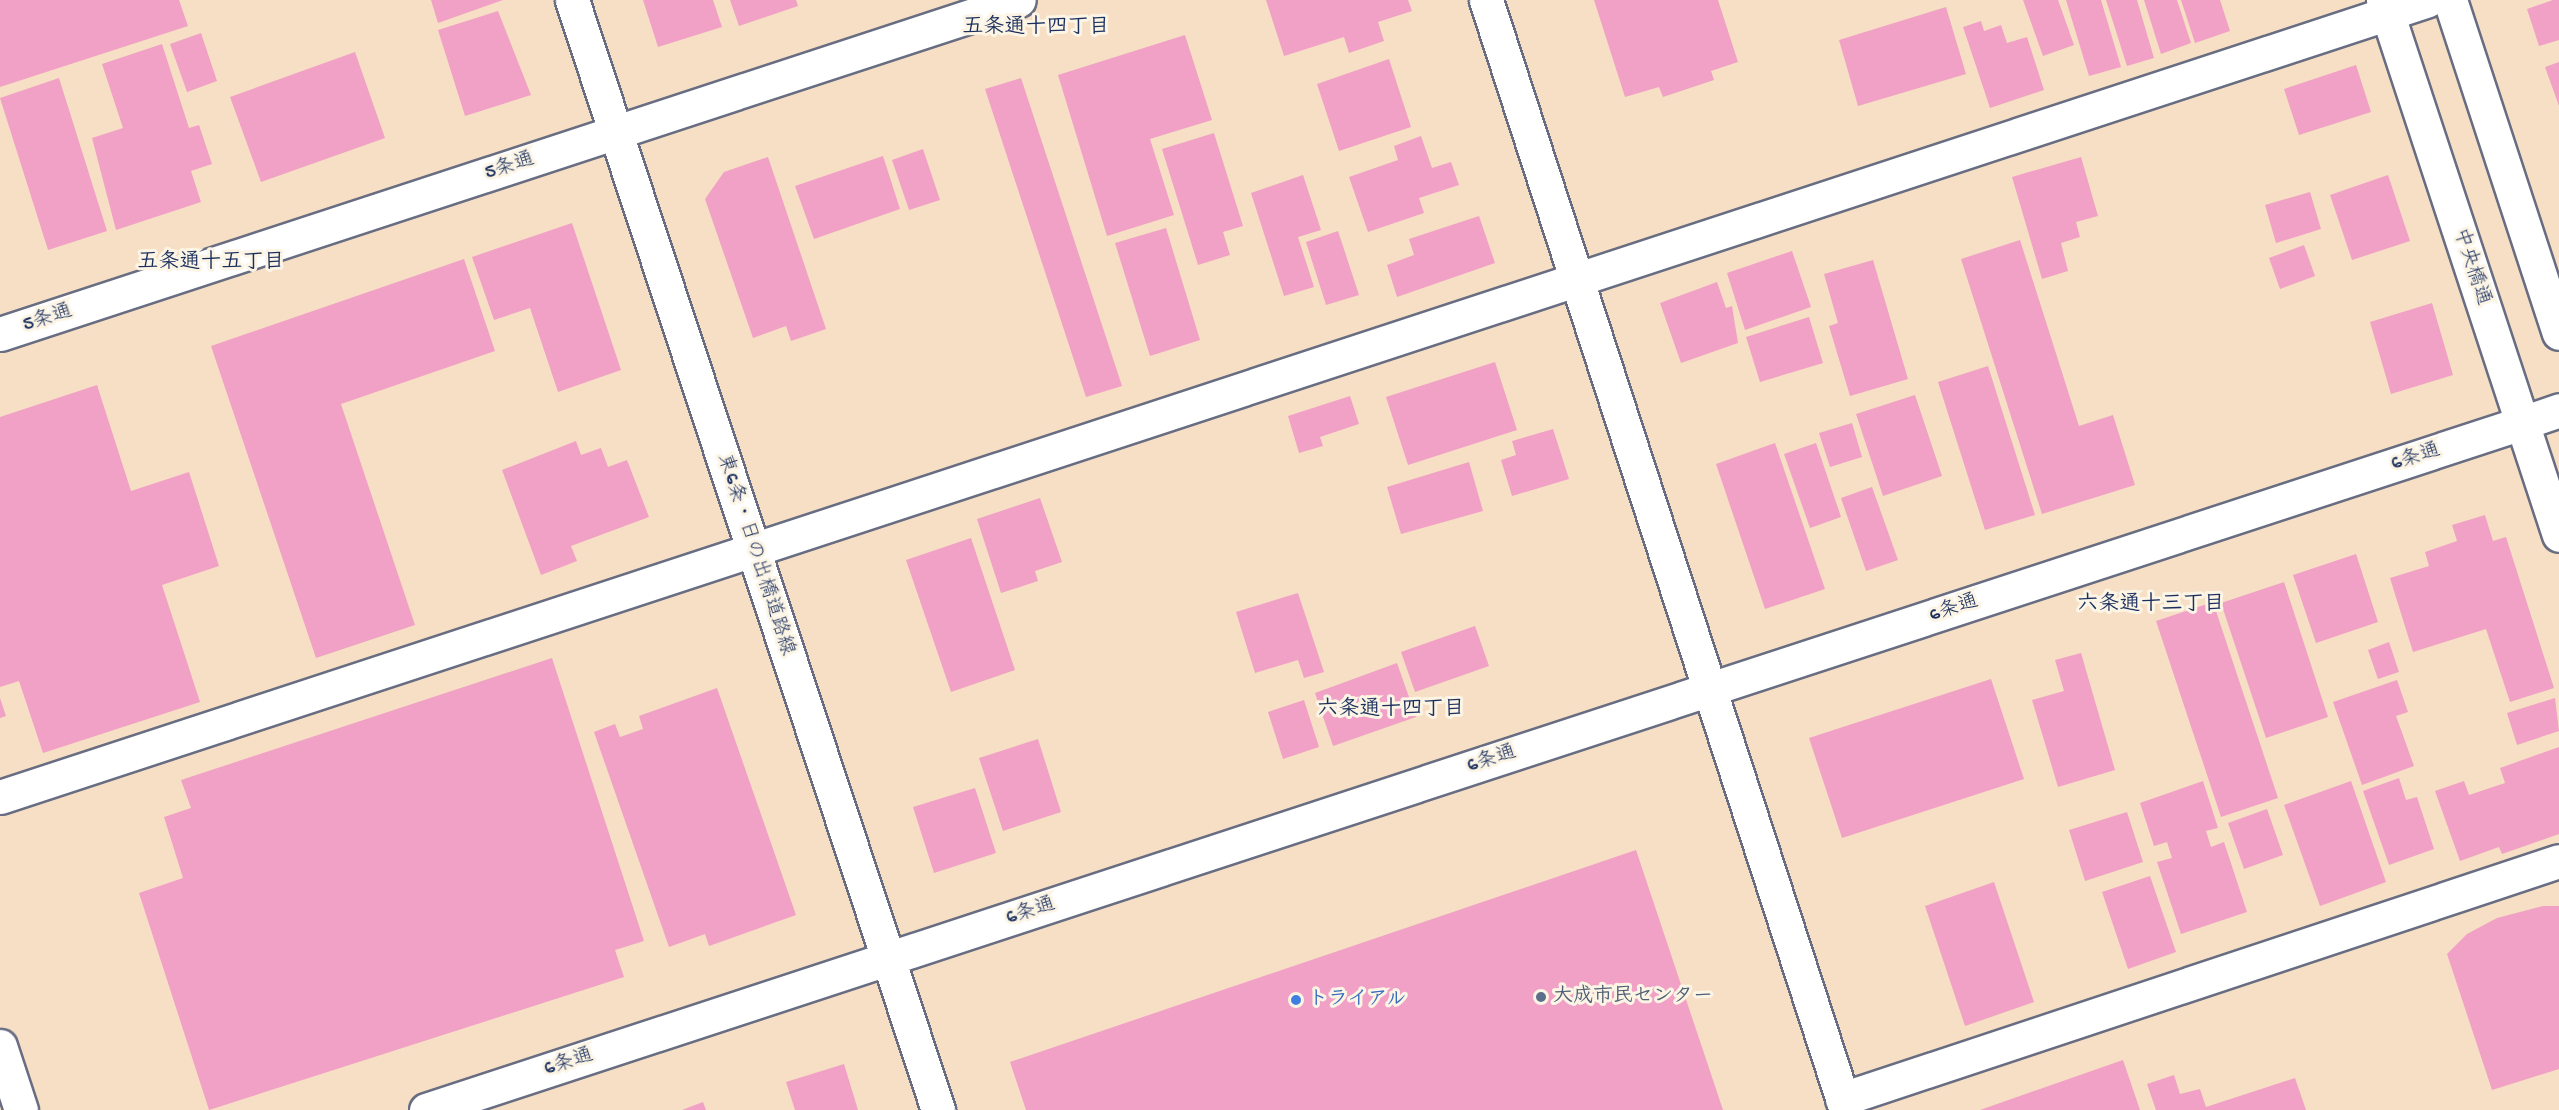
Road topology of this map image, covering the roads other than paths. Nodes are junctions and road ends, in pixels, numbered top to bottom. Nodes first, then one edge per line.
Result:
1 (572, 0) edge
2 (1019, 0) edge
3 (1486, 0) edge
4 (2428, 0) edge
5 (2450, 0) edge
6 (2385, 7) edge
7 (615, 133) junction
8 (1579, 279) junction
9 (2559, 333) edge
10 (0, 334) edge
11 (2559, 410) edge
12 (2522, 423) junction
13 (2559, 535) edge
14 (754, 550) junction
15 (1709, 689) junction
16 (0, 797) edge
17 (2559, 861) edge
18 (887, 959) junction
19 (0, 1046) edge
20 (1844, 1105) edge
21 (21, 1110) edge
22 (426, 1110) edge
23 (938, 1110) edge

1 - 7 street, 東6条・日の出橋道路線
2 - 7 street, 5条通
3 - 8 street
4 - 6 street
5 - 9 street
6 - 8 street
6 - 12 street, 中央橋通
7 - 10 street, 5条通
7 - 14 street, 東6条・日の出橋道路線
8 - 14 street
8 - 15 street
11 - 12 street, 6条通
12 - 13 street, 中央橋通
12 - 15 street, 6条通
14 - 16 street
14 - 18 street, 東6条・日の出橋道路線
15 - 18 street, 6条通
15 - 20 street
17 - 20 street
18 - 22 street, 6条通
18 - 23 street, 東6条・日の出橋道路線
19 - 21 street

